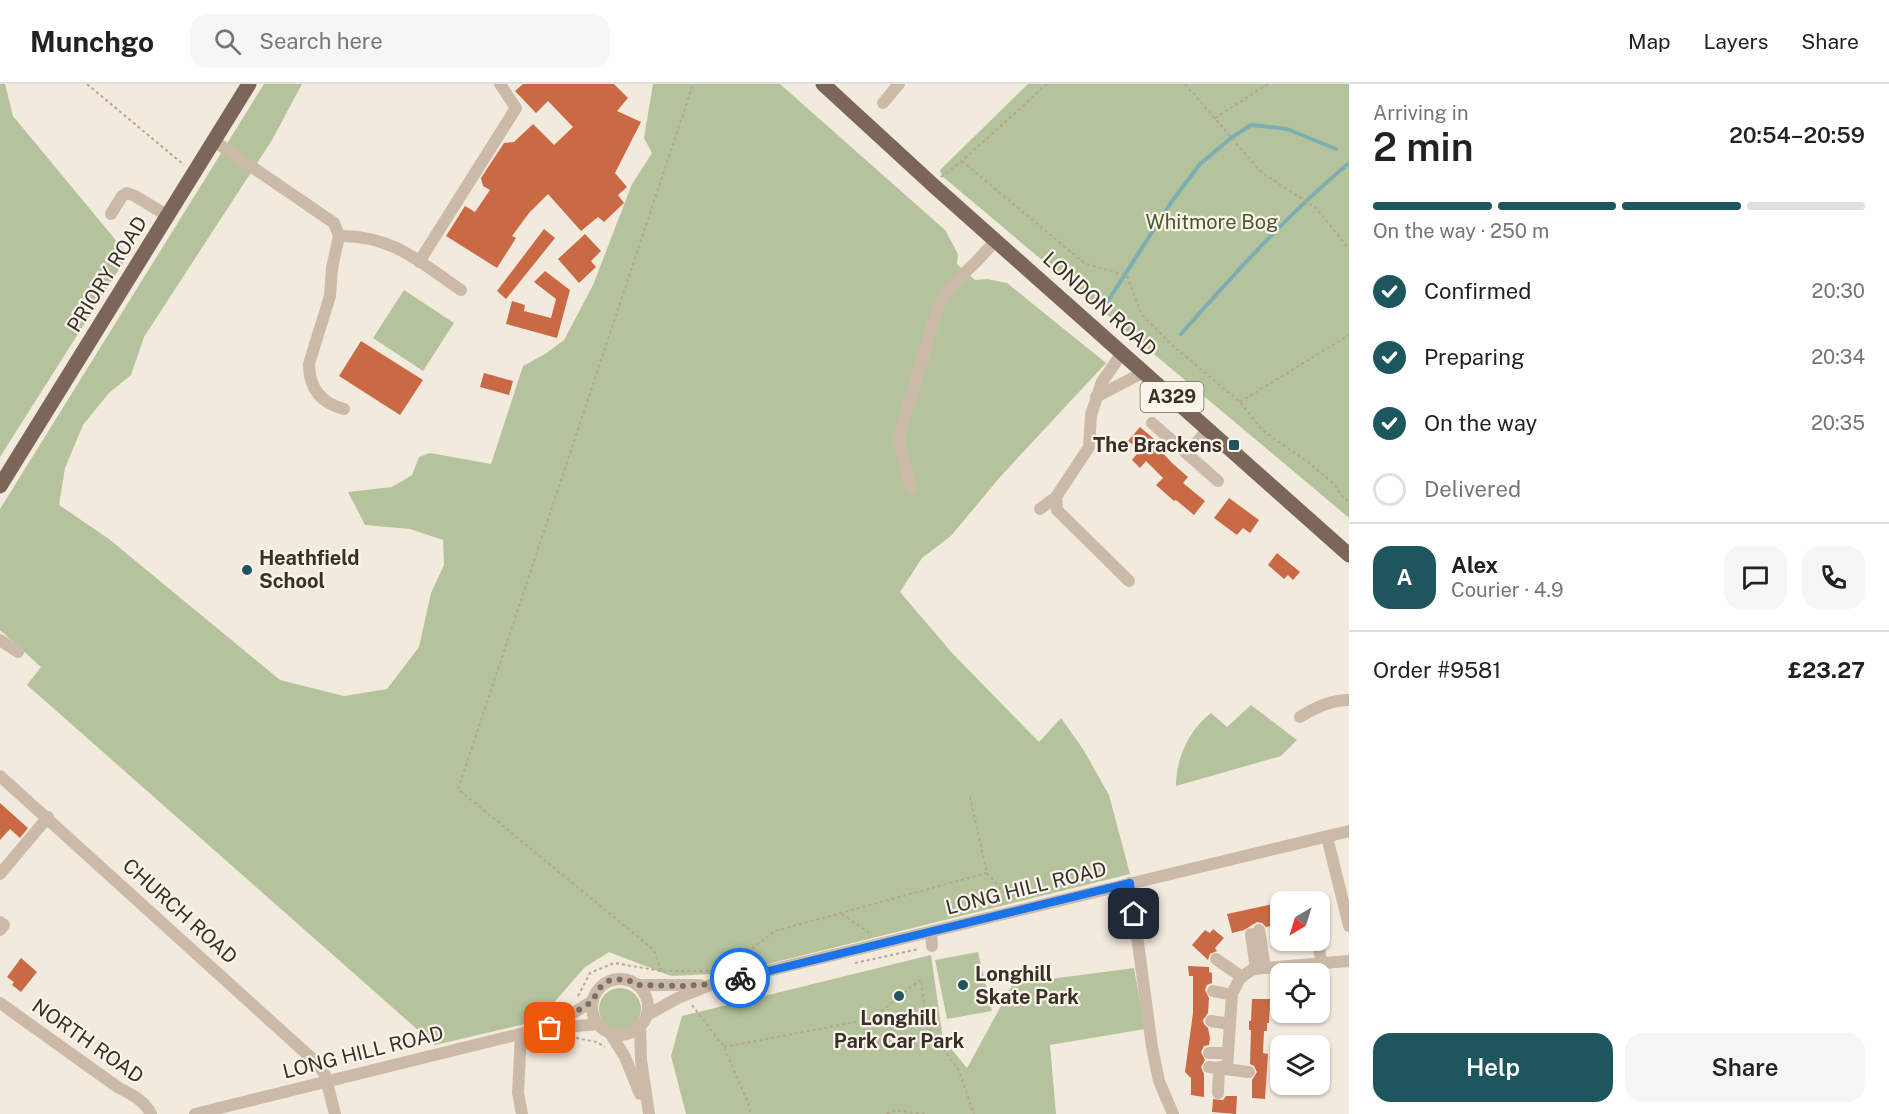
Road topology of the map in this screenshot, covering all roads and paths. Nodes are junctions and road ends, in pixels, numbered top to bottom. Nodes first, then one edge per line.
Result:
1 (87, 84) edge
2 (249, 84) edge
3 (500, 84) edge
4 (693, 84) edge
5 (823, 84) edge
6 (899, 84) edge
7 (1047, 84) edge
8 (1185, 84) edge
9 (1268, 84) edge
10 (883, 103) dead end
11 (1215, 118) junction
12 (214, 141) junction
13 (962, 161) junction
14 (194, 174) junction
15 (934, 186) junction
16 (111, 214) dead end
17 (168, 216) junction
18 (339, 237) junction
19 (996, 240) junction
20 (1349, 249) edge
21 (418, 262) junction
22 (461, 290) dead end
23 (1349, 336) edge
24 (1122, 353) junction
25 (1144, 372) junction
26 (1096, 397) junction
27 (1240, 402) junction
28 (344, 409) dead end
29 (1152, 423) dead end
30 (1208, 429) junction
31 (1187, 454) junction
32 (1218, 481) dead end
33 (0, 486) edge
34 (911, 488) dead end
35 (1056, 497) junction
36 (1349, 501) edge
37 (1040, 509) dead end
38 (1349, 555) edge
39 (1129, 581) dead end
40 (0, 639) edge
41 (18, 652) dead end
42 (1349, 700) edge
43 (1300, 717) dead end
44 (0, 776) edge
45 (970, 797) dead end
46 (48, 817) junction
47 (1349, 831) edge
48 (1327, 837) junction
49 (987, 873) junction
50 (0, 874) edge
51 (1130, 883) junction
52 (1020, 910) junction
53 (840, 913) junction
54 (0, 922) edge
55 (1349, 926) edge
56 (0, 930) edge
57 (1255, 931) dead end
58 (931, 932) junction
59 (884, 943) junction
60 (932, 946) dead end
61 (1216, 959) dead end
62 (1349, 961) edge
63 (1330, 963) edge
64 (1270, 968) edge
65 (1261, 969) junction
66 (661, 971) junction
67 (713, 971) dead end
68 (723, 971) dead end
69 (1242, 977) junction
70 (713, 984) junction
71 (637, 985) junction
72 (1213, 991) dead end
73 (1232, 995) junction
74 (577, 997) dead end
75 (689, 1000) dead end
76 (593, 1001) junction
77 (0, 1003) edge
78 (647, 1015) junction
79 (1212, 1021) dead end
80 (599, 1024) junction
81 (1230, 1024) junction
82 (640, 1027) junction
83 (540, 1029) junction
84 (610, 1033) junction
85 (521, 1034) junction
86 (573, 1038) dead end
87 (724, 1047) junction
88 (606, 1048) dead end
89 (1209, 1053) dead end
90 (1222, 1063) junction
91 (1247, 1068) dead end
92 (327, 1081) junction
93 (1218, 1093) dead end
94 (649, 1113) edge
95 (151, 1114) edge
96 (195, 1114) edge
97 (335, 1114) edge
98 (522, 1114) edge
99 (750, 1114) edge
100 (887, 1114) edge
101 (925, 1114) edge
102 (974, 1114) edge
103 (1173, 1114) edge

1 - 14 path
2 - 12 main road, PRIORY ROAD
3 - 21 street
4 - 66 path
5 - 15 main road, LONDON ROAD / A329
6 - 10 street
7 - 13 path
8 - 11 path
9 - 11 path
11 - 20 path
12 - 14 main road, PRIORY ROAD
12 - 18 street
13 - 15 path
13 - 27 path
14 - 17 main road, PRIORY ROAD
15 - 19 main road, LONDON ROAD / A329
16 - 17 street
17 - 33 main road, PRIORY ROAD
18 - 21 street
18 - 28 street
19 - 24 main road, LONDON ROAD / A329
19 - 34 street
21 - 22 street
23 - 27 path
24 - 25 main road, LONDON ROAD / A329
24 - 26 street
25 - 26 street
25 - 30 main road, LONDON ROAD / A329
26 - 35 street
27 - 36 path
29 - 31 street
30 - 31 street
30 - 38 main road, LONDON ROAD / A329
31 - 32 street
35 - 37 street
35 - 39 street
40 - 41 street
42 - 43 street
44 - 46 street, CHURCH ROAD
45 - 49 path
46 - 50 street
46 - 92 street, CHURCH ROAD
47 - 48 street, LONG HILL ROAD
48 - 51 street, LONG HILL ROAD
48 - 55 street
49 - 52 path
49 - 53 path
51 - 52 street, LONG HILL ROAD
51 - 103 street
52 - 58 street, LONG HILL ROAD
53 - 59 path
53 - 68 path
54 - 56 street
57 - 65 street
58 - 59 street, LONG HILL ROAD
58 - 60 street
59 - 70 street, LONG HILL ROAD
61 - 69 street
62 - 63 street
64 - 65 street
65 - 69 street
66 - 67 path
66 - 74 path
69 - 73 street
70 - 71 street, LONG HILL ROAD
70 - 78 street, LONG HILL ROAD
71 - 76 street
71 - 78 street
72 - 73 street
73 - 81 street
75 - 87 path
76 - 80 street
76 - 83 street, LONG HILL ROAD
77 - 95 street, NORTH ROAD
78 - 82 street
79 - 81 street
80 - 83 street, LONG HILL ROAD
80 - 84 street
81 - 90 street
82 - 84 street
82 - 94 street
83 - 85 street, LONG HILL ROAD
84 - 94 street
85 - 92 street, LONG HILL ROAD
85 - 98 street
86 - 88 path
87 - 99 path
87 - 102 path
89 - 90 street
90 - 91 street
90 - 93 street
92 - 96 street, LONG HILL ROAD
92 - 97 street
100 - 101 path

